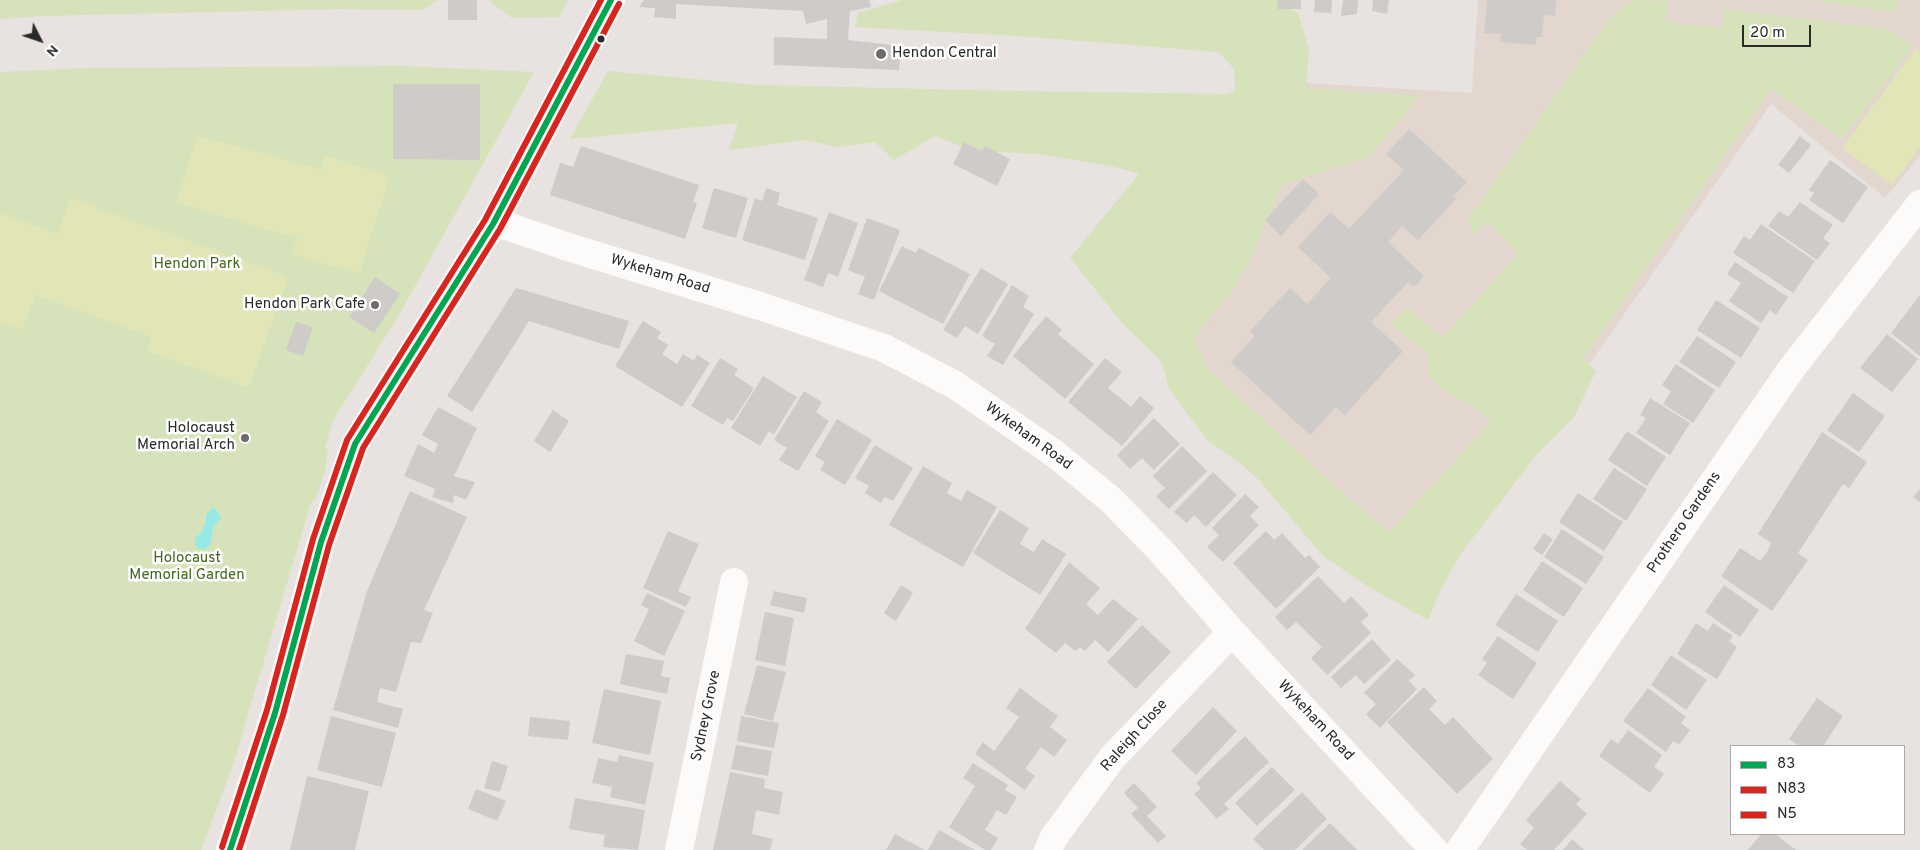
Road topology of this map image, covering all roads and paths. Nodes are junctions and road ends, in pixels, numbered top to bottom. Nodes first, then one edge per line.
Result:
1 (606, 9) edge
2 (1920, 204) edge
3 (492, 224) junction
4 (734, 582) dead end
5 (1232, 632) junction
6 (230, 850) edge
7 (679, 850) edge
8 (1048, 850) edge
9 (1434, 850) edge
10 (1460, 850) edge

1 - 3 street
2 - 10 street, Prothero Gardens
3 - 5 street, Wykeham Road
3 - 6 street
4 - 7 street, Sydney Grove
5 - 8 street, Raleigh Close
5 - 9 street, Wykeham Road

